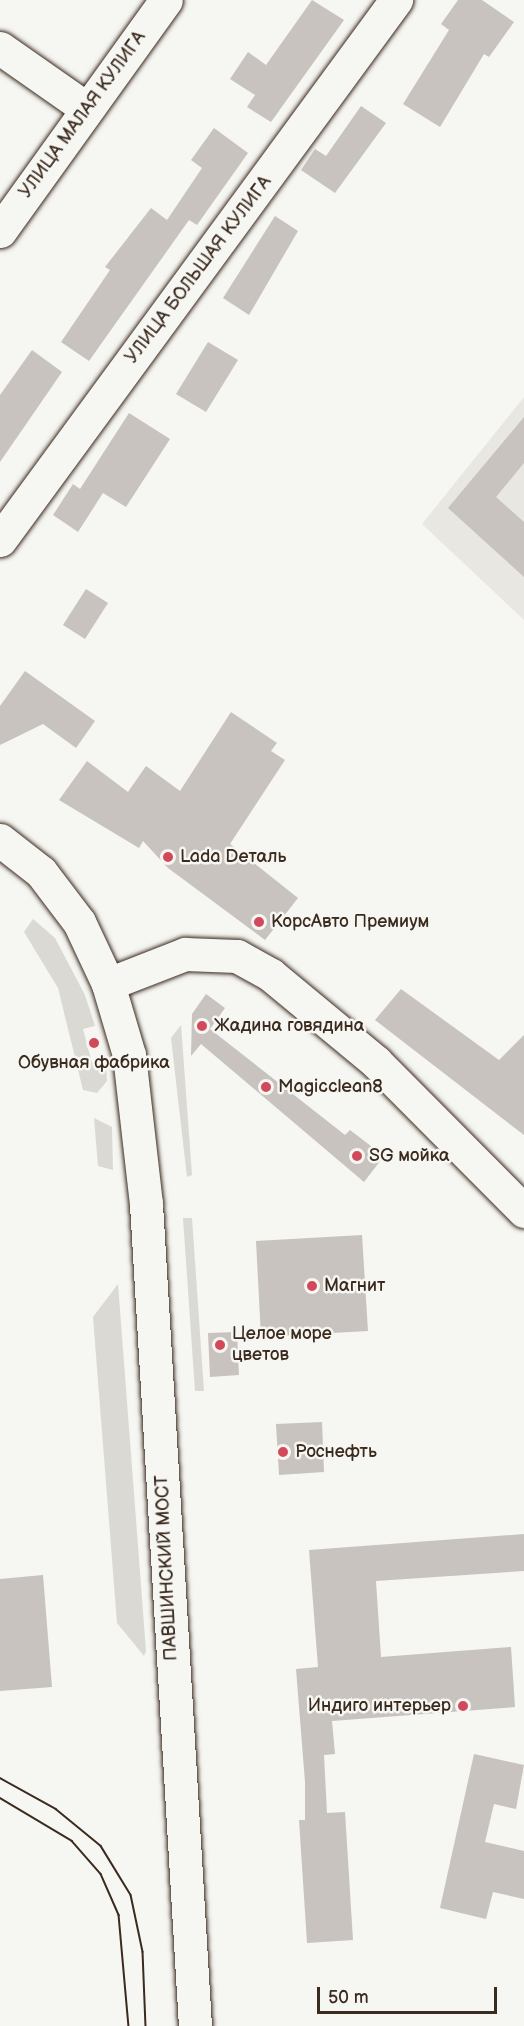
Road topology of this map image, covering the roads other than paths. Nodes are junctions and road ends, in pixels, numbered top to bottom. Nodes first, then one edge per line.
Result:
1 (166, 0) edge
2 (396, 0) edge
3 (0, 48) edge
4 (87, 109) junction
5 (0, 231) edge
6 (0, 540) edge
7 (0, 840) edge
8 (108, 984) junction
9 (524, 1211) edge
10 (195, 2026) edge

1 - 4 street, УЛИЦА МАЛАЯ КУЛИГА
2 - 6 street, УЛИЦА БОЛЬШАЯ КУЛИГА
3 - 4 street
4 - 5 street, УЛИЦА МАЛАЯ КУЛИГА
7 - 8 street, ПАВШИНСКИЙ МОСТ
8 - 9 street
8 - 10 street, ПАВШИНСКИЙ МОСТ

